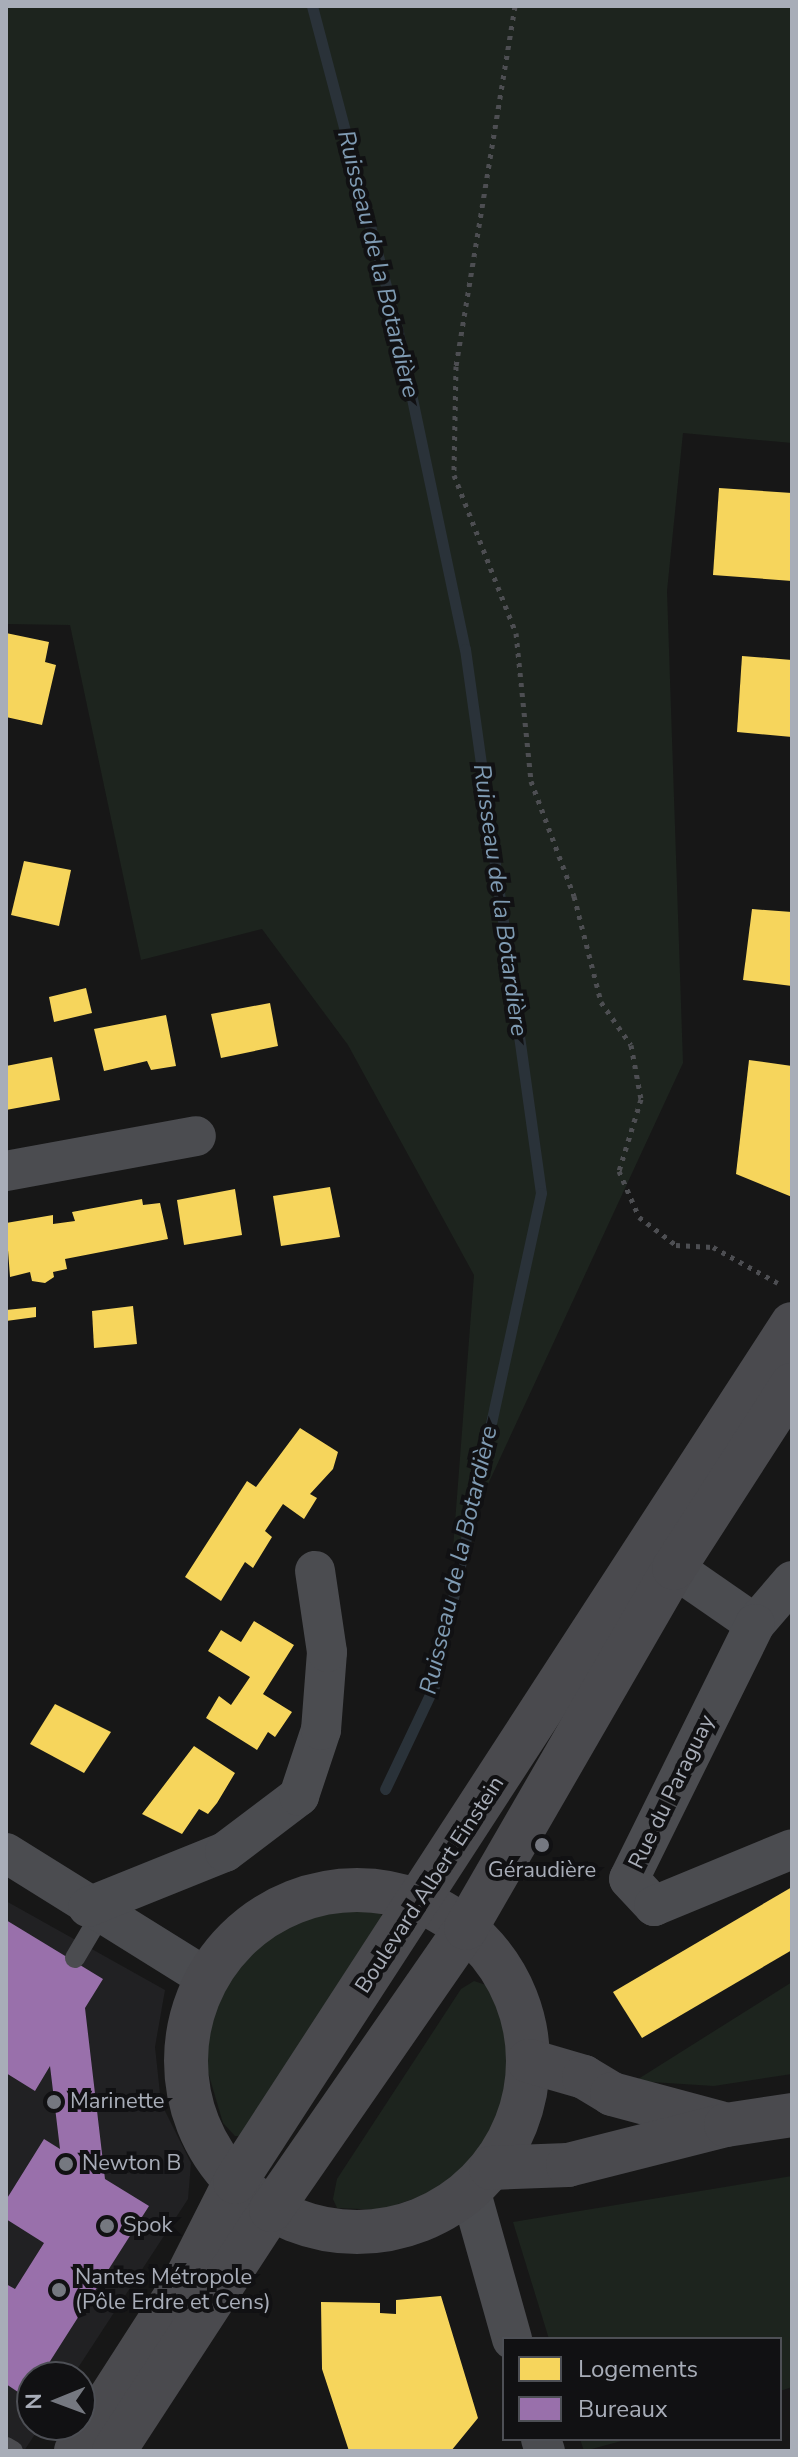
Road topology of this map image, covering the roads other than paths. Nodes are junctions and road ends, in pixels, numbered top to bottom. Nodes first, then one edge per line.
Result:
1 (196, 1136) dead end
2 (6, 1171) edge
3 (792, 1324) edge
4 (792, 1385) edge
5 (674, 1568) junction
6 (315, 1571) dead end
7 (792, 1581) edge
8 (755, 1624) junction
9 (792, 1849) edge
10 (6, 1853) edge
11 (419, 1901) junction
12 (94, 1911) junction
13 (466, 1928) junction
14 (75, 1958) dead end
15 (205, 1977) junction
16 (529, 2061) junction
17 (792, 2115) edge
18 (726, 2125) junction
19 (481, 2180) junction
20 (235, 2182) junction
21 (271, 2210) junction
22 (512, 2337) edge
23 (6, 2447) edge
24 (13, 2451) edge
25 (76, 2451) edge
26 (114, 2451) edge

1 - 2 street
3 - 11 main road, Boulevard Albert Einstein
4 - 5 main road
5 - 8 street
5 - 13 main road
6 - 12 street
7 - 8 street, Rue du Paraguay
8 - 9 street, Rue du Paraguay
10 - 12 street
11 - 13 main road
11 - 15 main road
11 - 20 main road, Boulevard Albert Einstein
12 - 14 lane
12 - 15 street
13 - 16 main road
13 - 21 main road
15 - 20 main road
16 - 18 main road
16 - 19 main road
17 - 18 main road
18 - 19 main road
19 - 21 main road
19 - 22 street
20 - 21 main road
20 - 25 main road, Boulevard Albert Einstein
21 - 26 main road
23 - 24 lane

